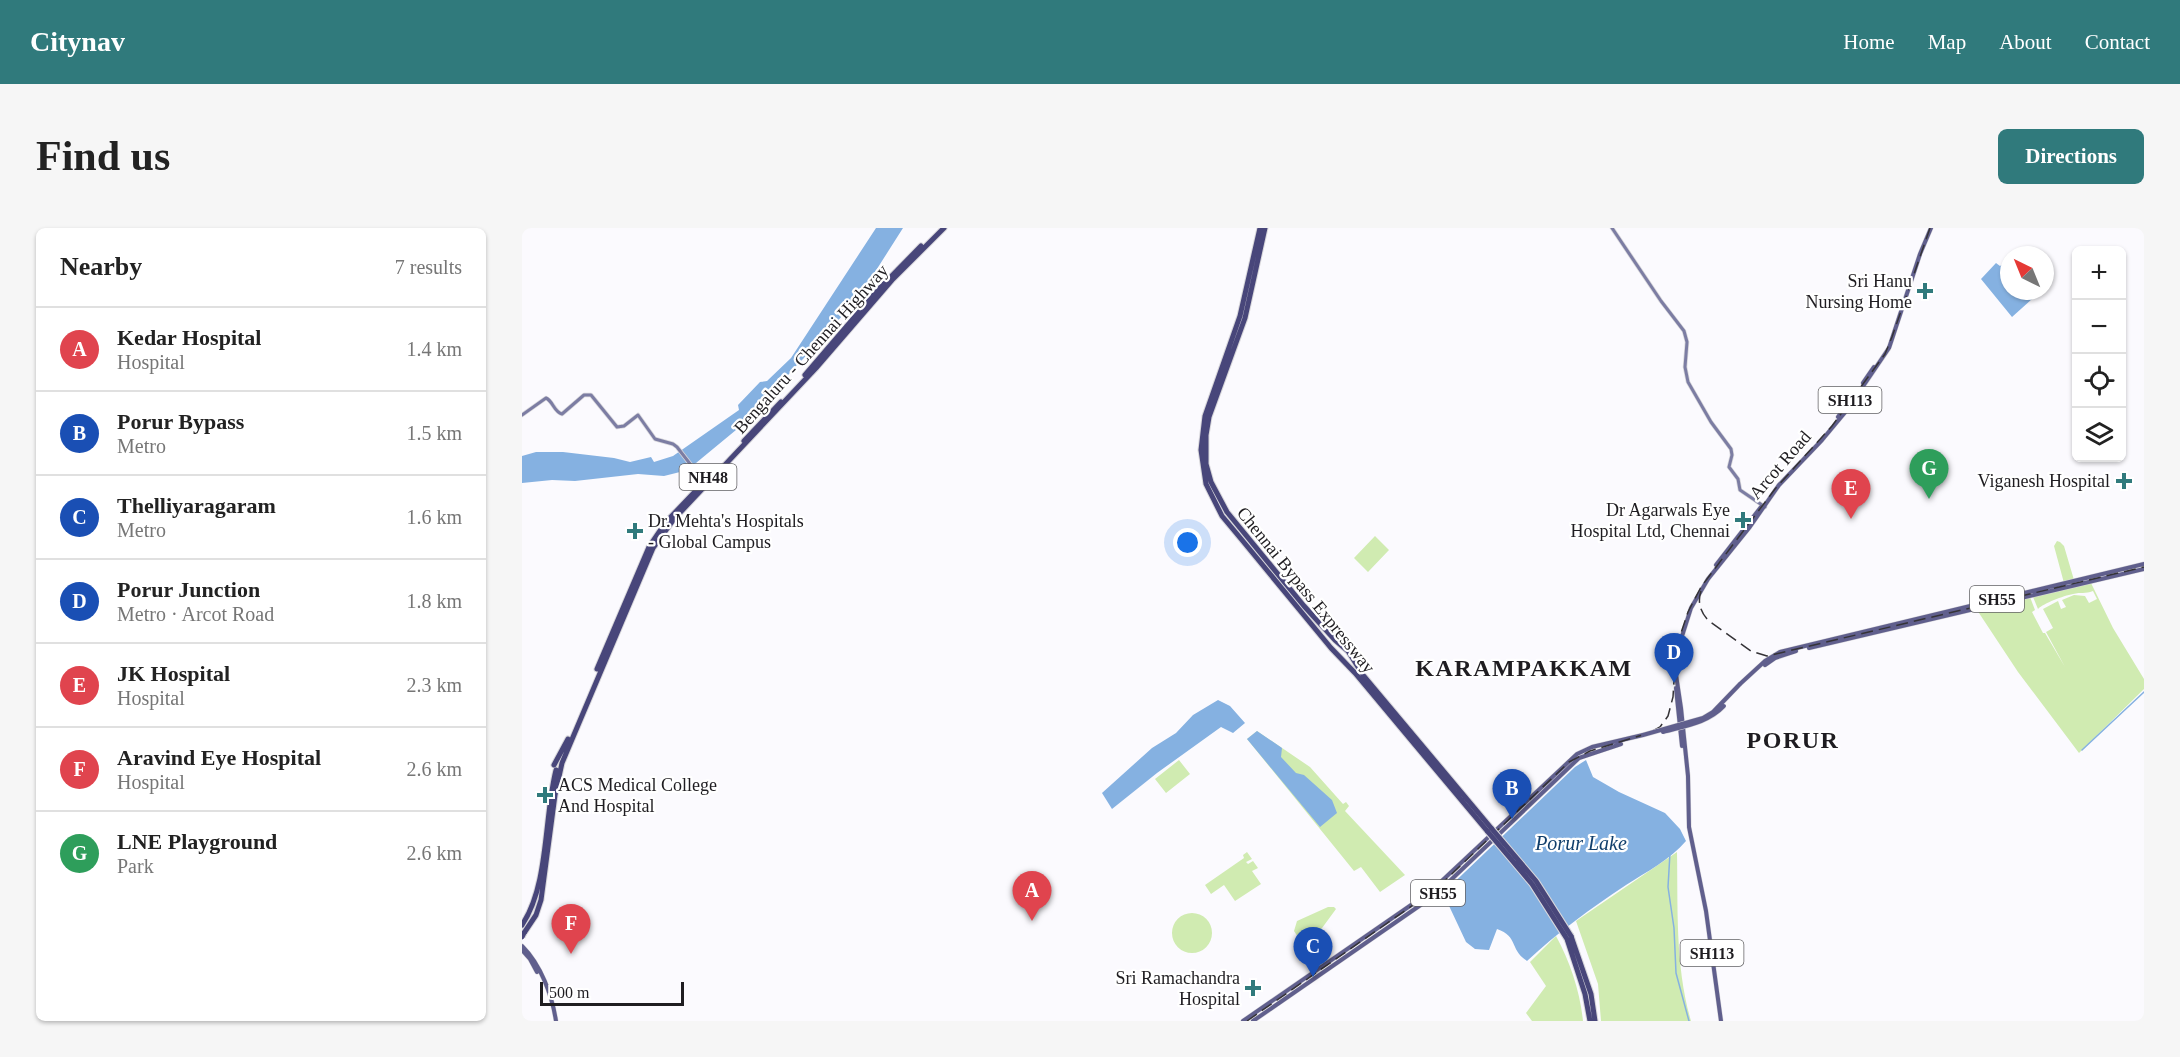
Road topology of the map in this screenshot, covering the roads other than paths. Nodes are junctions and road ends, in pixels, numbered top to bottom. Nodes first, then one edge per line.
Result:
1 (939, 228) edge
2 (944, 228) edge
3 (1260, 228) edge
4 (1265, 228) edge
5 (1612, 228) edge
6 (1930, 228) edge
7 (1242, 317) junction
8 (1239, 329) junction
9 (828, 349) junction
10 (821, 353) dead end
11 (810, 364) dead end
12 (808, 371) junction
13 (790, 402) dead end
14 (783, 405) junction
15 (522, 415) edge
16 (696, 472) junction
17 (710, 472) dead end
18 (706, 485) junction
19 (1764, 505) junction
20 (2144, 564) edge
21 (2135, 568) junction
22 (2144, 568) edge
23 (1335, 640) junction
24 (1329, 645) junction
25 (1359, 673) junction
26 (1664, 727) dead end
27 (1666, 733) dead end
28 (568, 739) junction
29 (1607, 746) junction
30 (554, 765) dead end
31 (563, 771) dead end
32 (556, 777) junction
33 (556, 793) junction
34 (542, 864) junction
35 (522, 925) edge
36 (524, 934) edge
37 (1569, 937) junction
38 (522, 948) edge
39 (554, 1021) edge
40 (1243, 1021) edge
41 (1253, 1021) edge
42 (1590, 1021) edge
43 (1596, 1021) edge
44 (1720, 1021) edge

1 - 9 highway, Bengaluru - Chennai Highway / NH48
2 - 14 highway, Bengaluru - Chennai Highway / NH48
3 - 7 highway, Chennai Bypass Expressway
4 - 7 highway, Chennai Bypass Expressway
5 - 19 main road
6 - 19 main road, Arcot Road / SH113
7 - 8 highway, Chennai Bypass Expressway
8 - 23 highway, Chennai Bypass Expressway
8 - 24 highway, Chennai Bypass Expressway
9 - 10 highway
9 - 12 highway, Bengaluru - Chennai Highway / NH48
11 - 12 highway
12 - 18 highway, Bengaluru - Chennai Highway / NH48
13 - 14 highway
14 - 18 highway, Bengaluru - Chennai Highway / NH48
15 - 16 main road
16 - 17 main road
16 - 18 main road
18 - 28 highway, Bengaluru - Chennai Highway / NH48
18 - 32 highway, Bengaluru - Chennai Highway / NH48
19 - 44 main road, Arcot Road / SH113
20 - 21 main road, SH55
21 - 22 main road, SH55
21 - 29 main road, SH55, bridge
23 - 24 highway
23 - 25 highway, Chennai Bypass Expressway
24 - 25 highway, Chennai Bypass Expressway
25 - 37 highway, Chennai Bypass Expressway, bridge
26 - 27 main road
28 - 30 highway
28 - 32 highway, Bengaluru - Chennai Highway / NH48
29 - 40 main road, SH55
29 - 41 main road, SH55
31 - 33 highway
32 - 33 highway, NH48
32 - 34 highway, NH48
33 - 36 highway, NH48
34 - 35 highway, NH48
34 - 36 highway
37 - 42 highway
37 - 43 highway
38 - 39 main road

